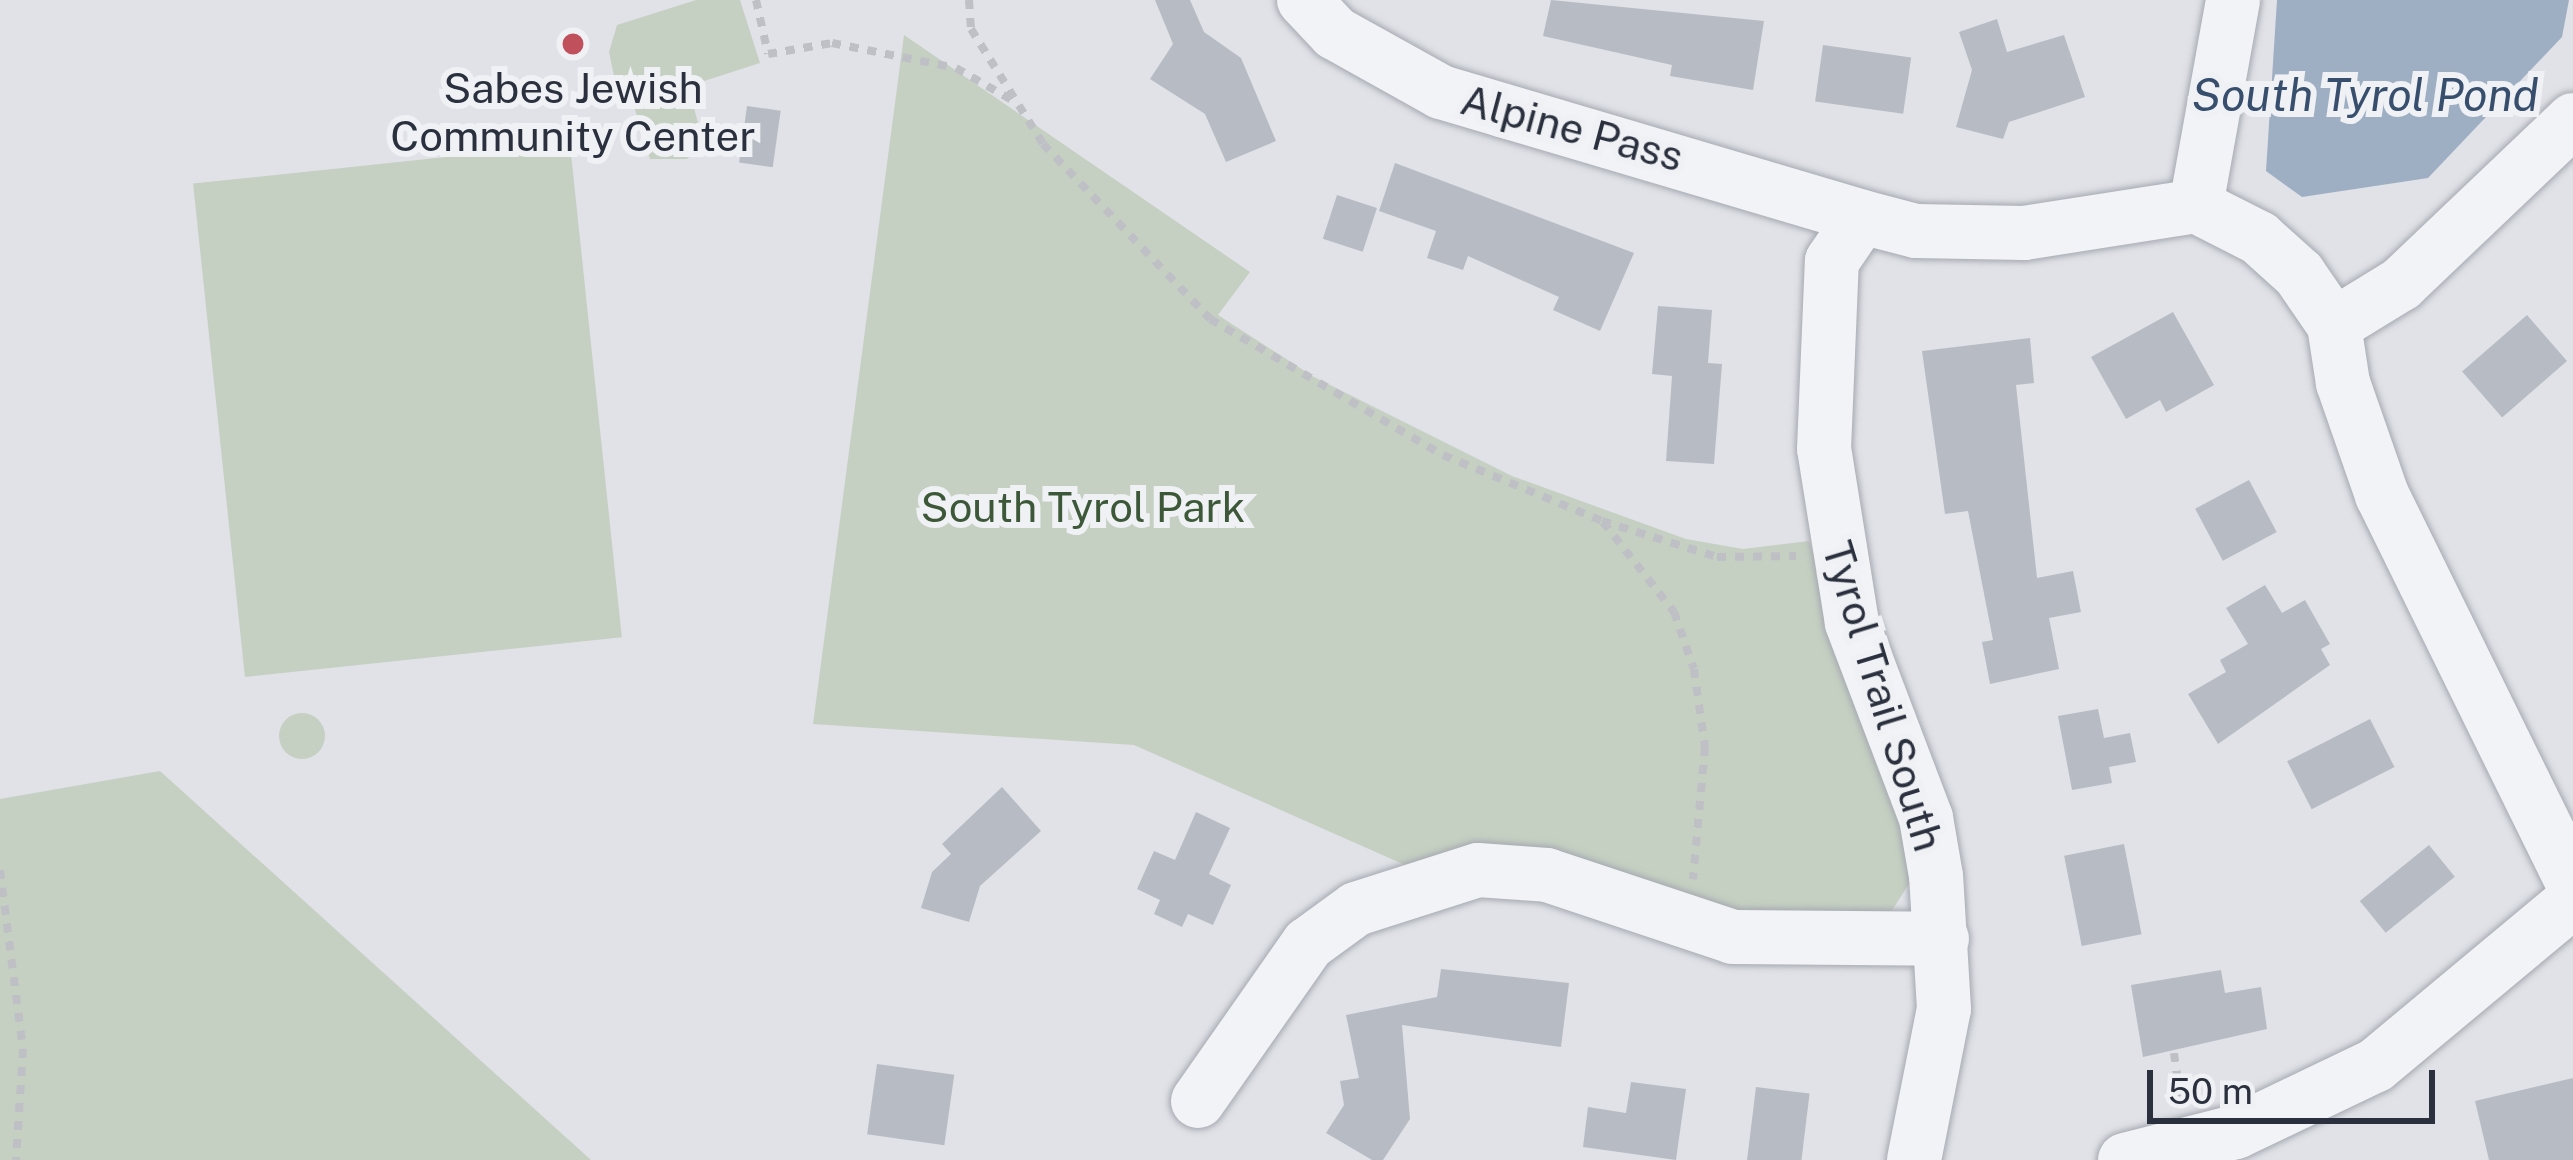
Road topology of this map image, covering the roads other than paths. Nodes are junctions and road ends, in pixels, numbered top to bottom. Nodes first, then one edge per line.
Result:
1 (1304, 0) edge
2 (2234, 0) edge
3 (2573, 120) edge
4 (2196, 206) junction
5 (1862, 217) junction
6 (2334, 325) junction
7 (2573, 884) edge
8 (2573, 901) edge
9 (1942, 939) junction
10 (1198, 1101) dead end
11 (1913, 1160) edge
12 (2125, 1160) edge

1 - 5 street, Alpine Pass
2 - 4 street
3 - 6 street
4 - 5 street
4 - 6 street
5 - 9 street, Tyrol Trail South
6 - 7 street
8 - 12 street
9 - 10 street
9 - 11 street, Tyrol Trail South

